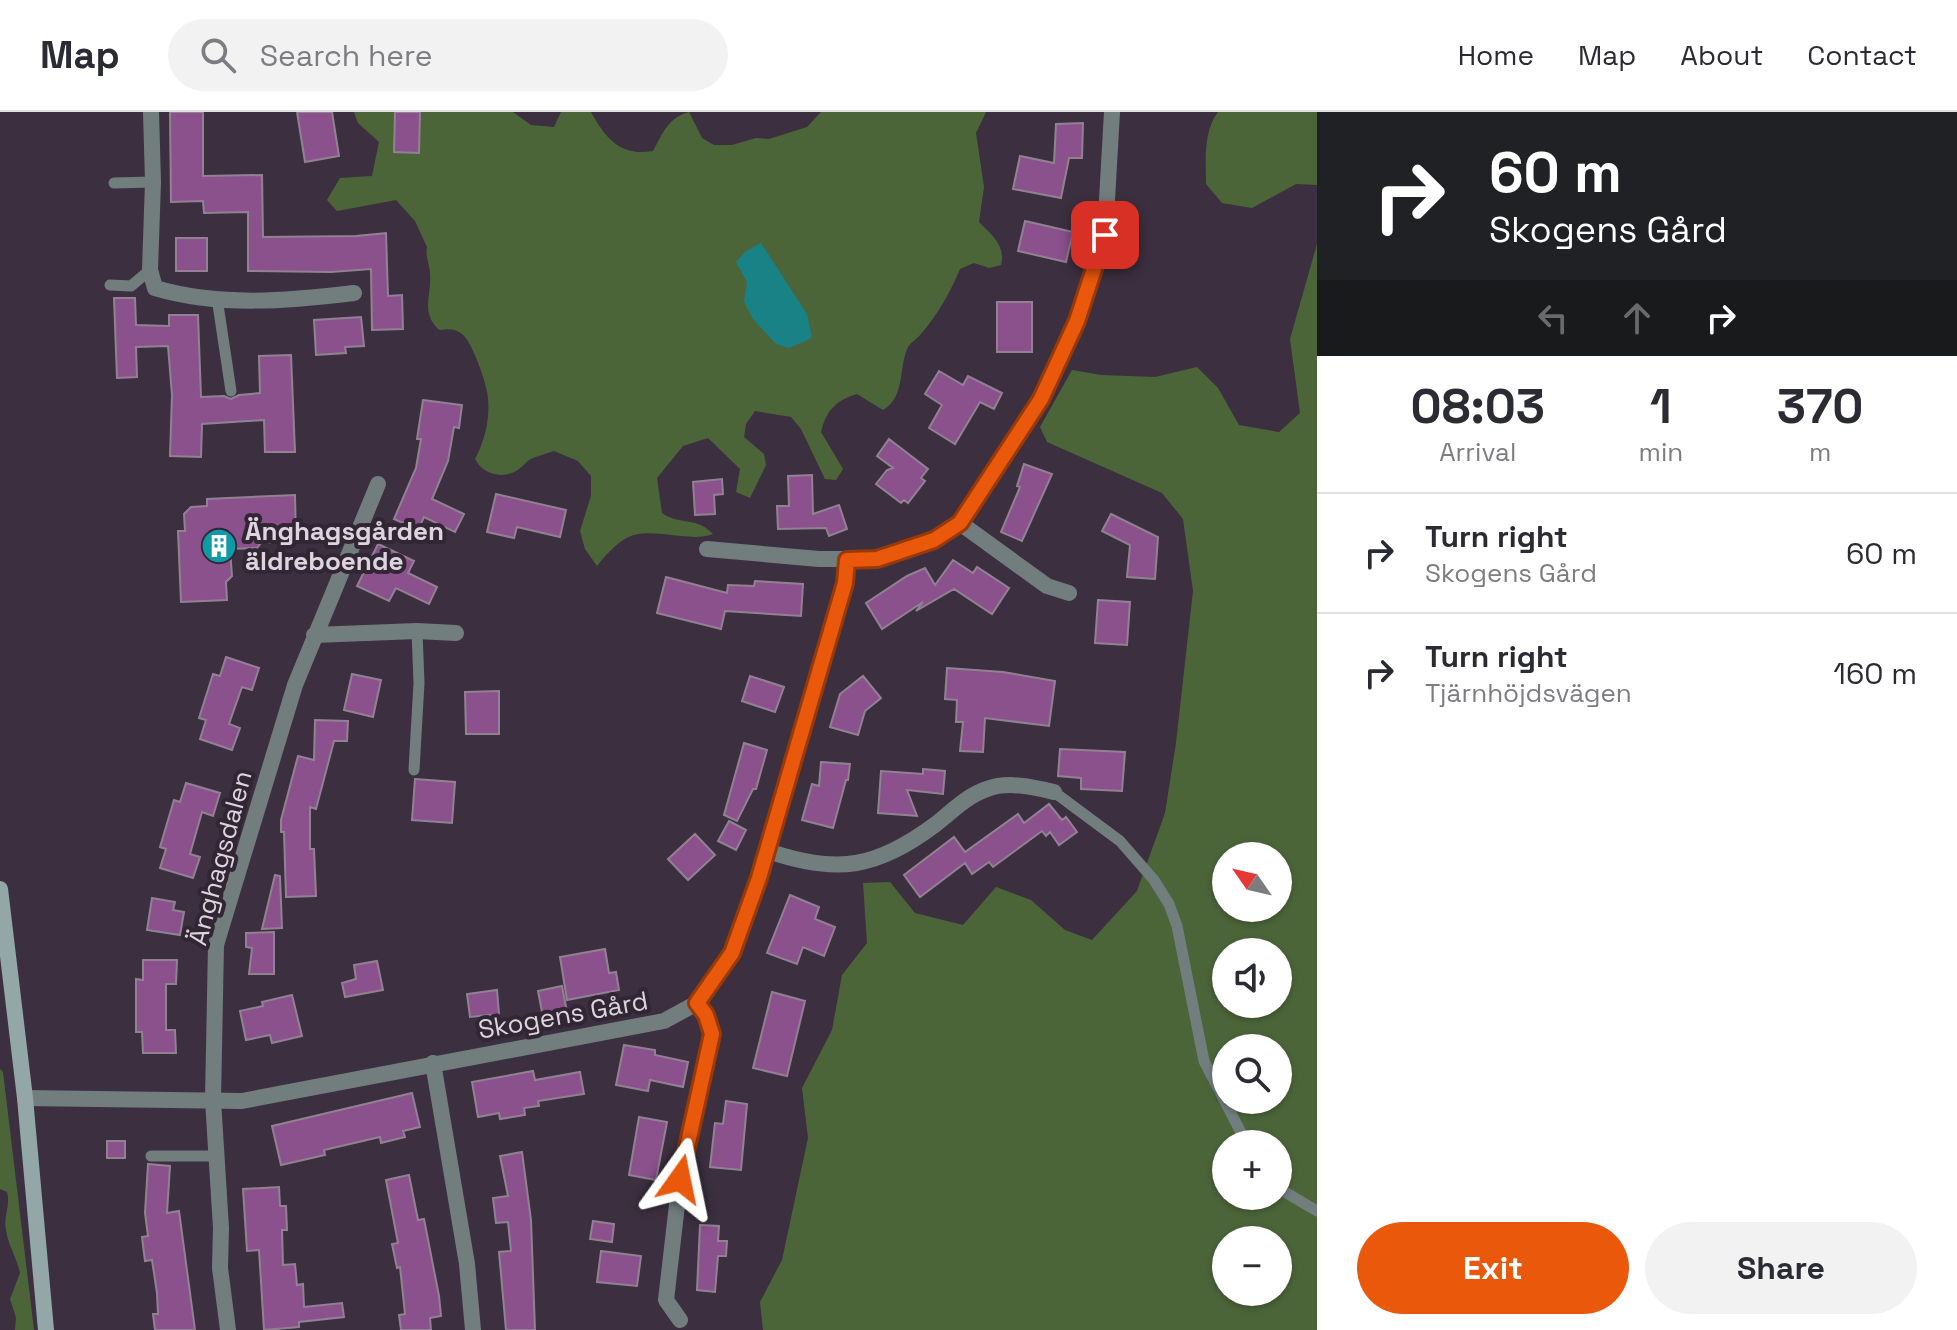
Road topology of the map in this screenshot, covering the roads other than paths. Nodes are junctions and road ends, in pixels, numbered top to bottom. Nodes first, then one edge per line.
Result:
1 (151, 112) edge
2 (1112, 112) edge
3 (153, 182) junction
4 (114, 183) dead end
5 (150, 270) junction
6 (110, 285) dead end
7 (354, 293) dead end
8 (217, 298) junction
9 (231, 391) dead end
10 (378, 484) dead end
11 (960, 523) junction
12 (707, 549) dead end
13 (847, 560) junction
14 (1069, 593) dead end
15 (417, 631) junction
16 (456, 633) dead end
17 (314, 635) junction
18 (414, 770) dead end
19 (1054, 792) joint
20 (768, 851) junction
21 (0, 889) edge
22 (697, 1003) junction
23 (433, 1063) junction
24 (25, 1098) junction
25 (213, 1100) junction
26 (1240, 1130) edge
27 (151, 1156) dead end
28 (216, 1156) junction
29 (1292, 1196) edge
30 (1317, 1211) edge
31 (680, 1320) dead end
32 (46, 1330) edge
33 (228, 1330) edge
34 (473, 1330) edge

1 - 3 street
2 - 11 street
3 - 4 lane
3 - 5 street
5 - 6 lane
5 - 8 street
7 - 8 street
8 - 9 lane
10 - 17 street, Änghagsdalen
11 - 13 street
11 - 14 street
12 - 13 street
13 - 20 street, Skogens Gård
15 - 16 street
15 - 17 street
15 - 18 lane
17 - 25 street, Änghagsdalen
19 - 20 street
19 - 26 lane
20 - 22 street, Skogens Gård
21 - 24 street
22 - 23 street, Skogens Gård
22 - 31 street
23 - 25 street, Skogens Gård
23 - 34 street
24 - 25 street, Skogens Gård
24 - 32 street
25 - 28 street
27 - 28 lane
28 - 33 street
29 - 30 lane

